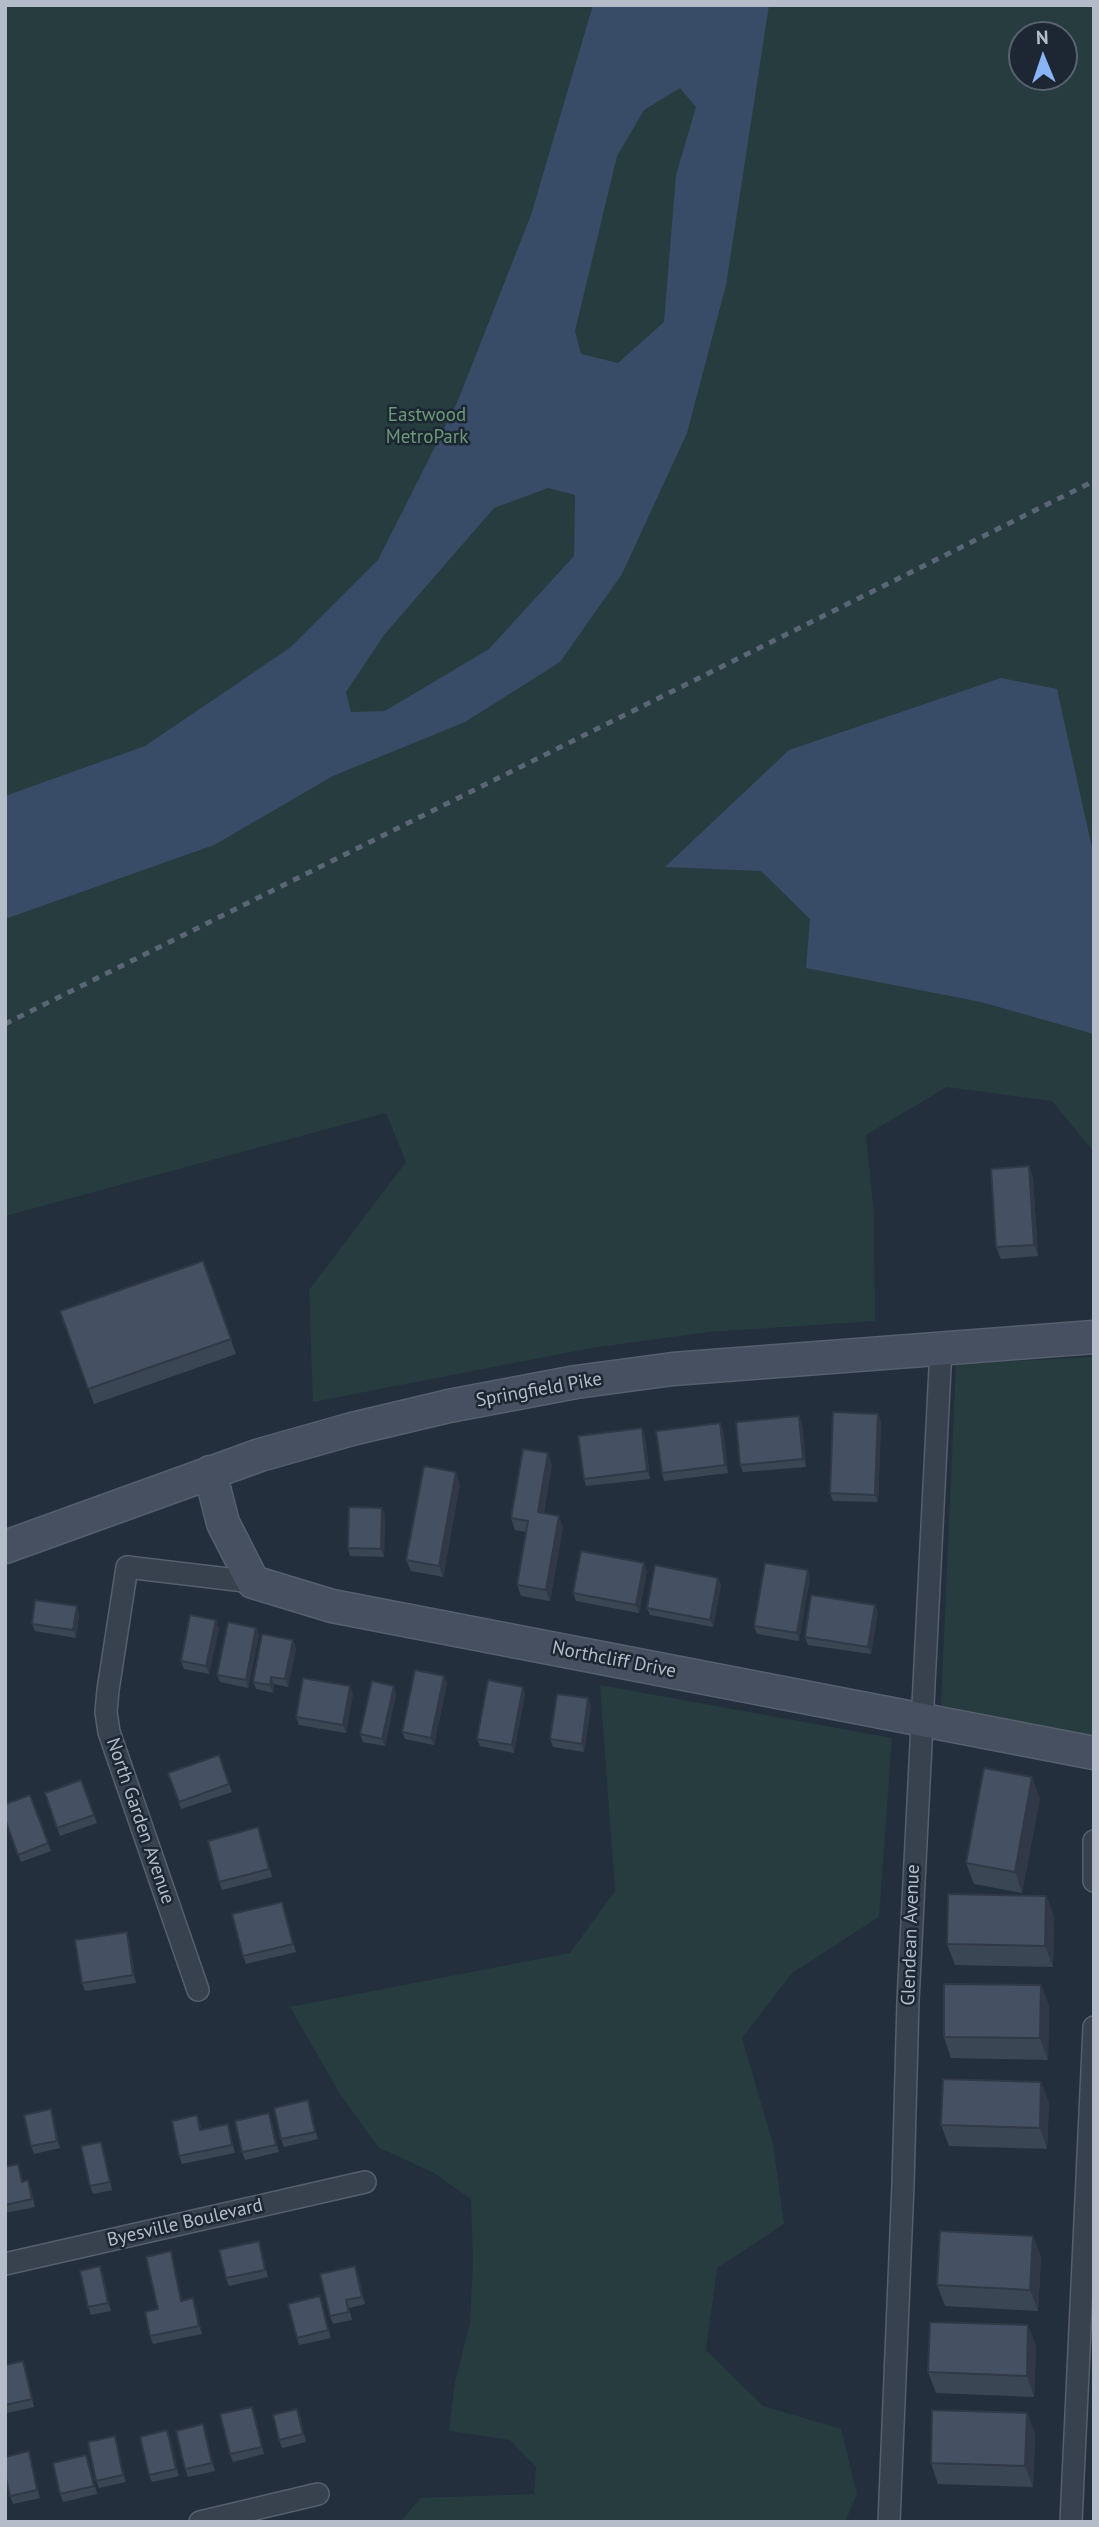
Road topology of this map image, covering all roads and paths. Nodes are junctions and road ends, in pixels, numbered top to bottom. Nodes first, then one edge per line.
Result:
1 (1094, 1337) edge
2 (941, 1348) junction
3 (209, 1472) junction
4 (5, 1547) edge
5 (253, 1582) junction
6 (923, 1721) junction
7 (1094, 1753) edge
8 (1094, 1841) edge
9 (1094, 1881) edge
10 (198, 1990) dead end
11 (1094, 2027) edge
12 (365, 2182) dead end
13 (5, 2264) edge
14 (1086, 2366) edge
15 (318, 2494) dead end
16 (200, 2522) edge
17 (889, 2522) edge
18 (1071, 2522) edge

1 - 2 main road, Springfield Pike
2 - 3 main road, Springfield Pike
2 - 6 street, Glendean Avenue
3 - 4 main road, Springfield Pike
3 - 5 main road
5 - 6 main road, Northcliff Drive
5 - 10 street, North Garden Avenue
6 - 7 main road, Northcliff Drive
6 - 17 street, Glendean Avenue
8 - 9 street
11 - 14 street
12 - 13 street, Byesville Boulevard
14 - 18 street
15 - 16 street

